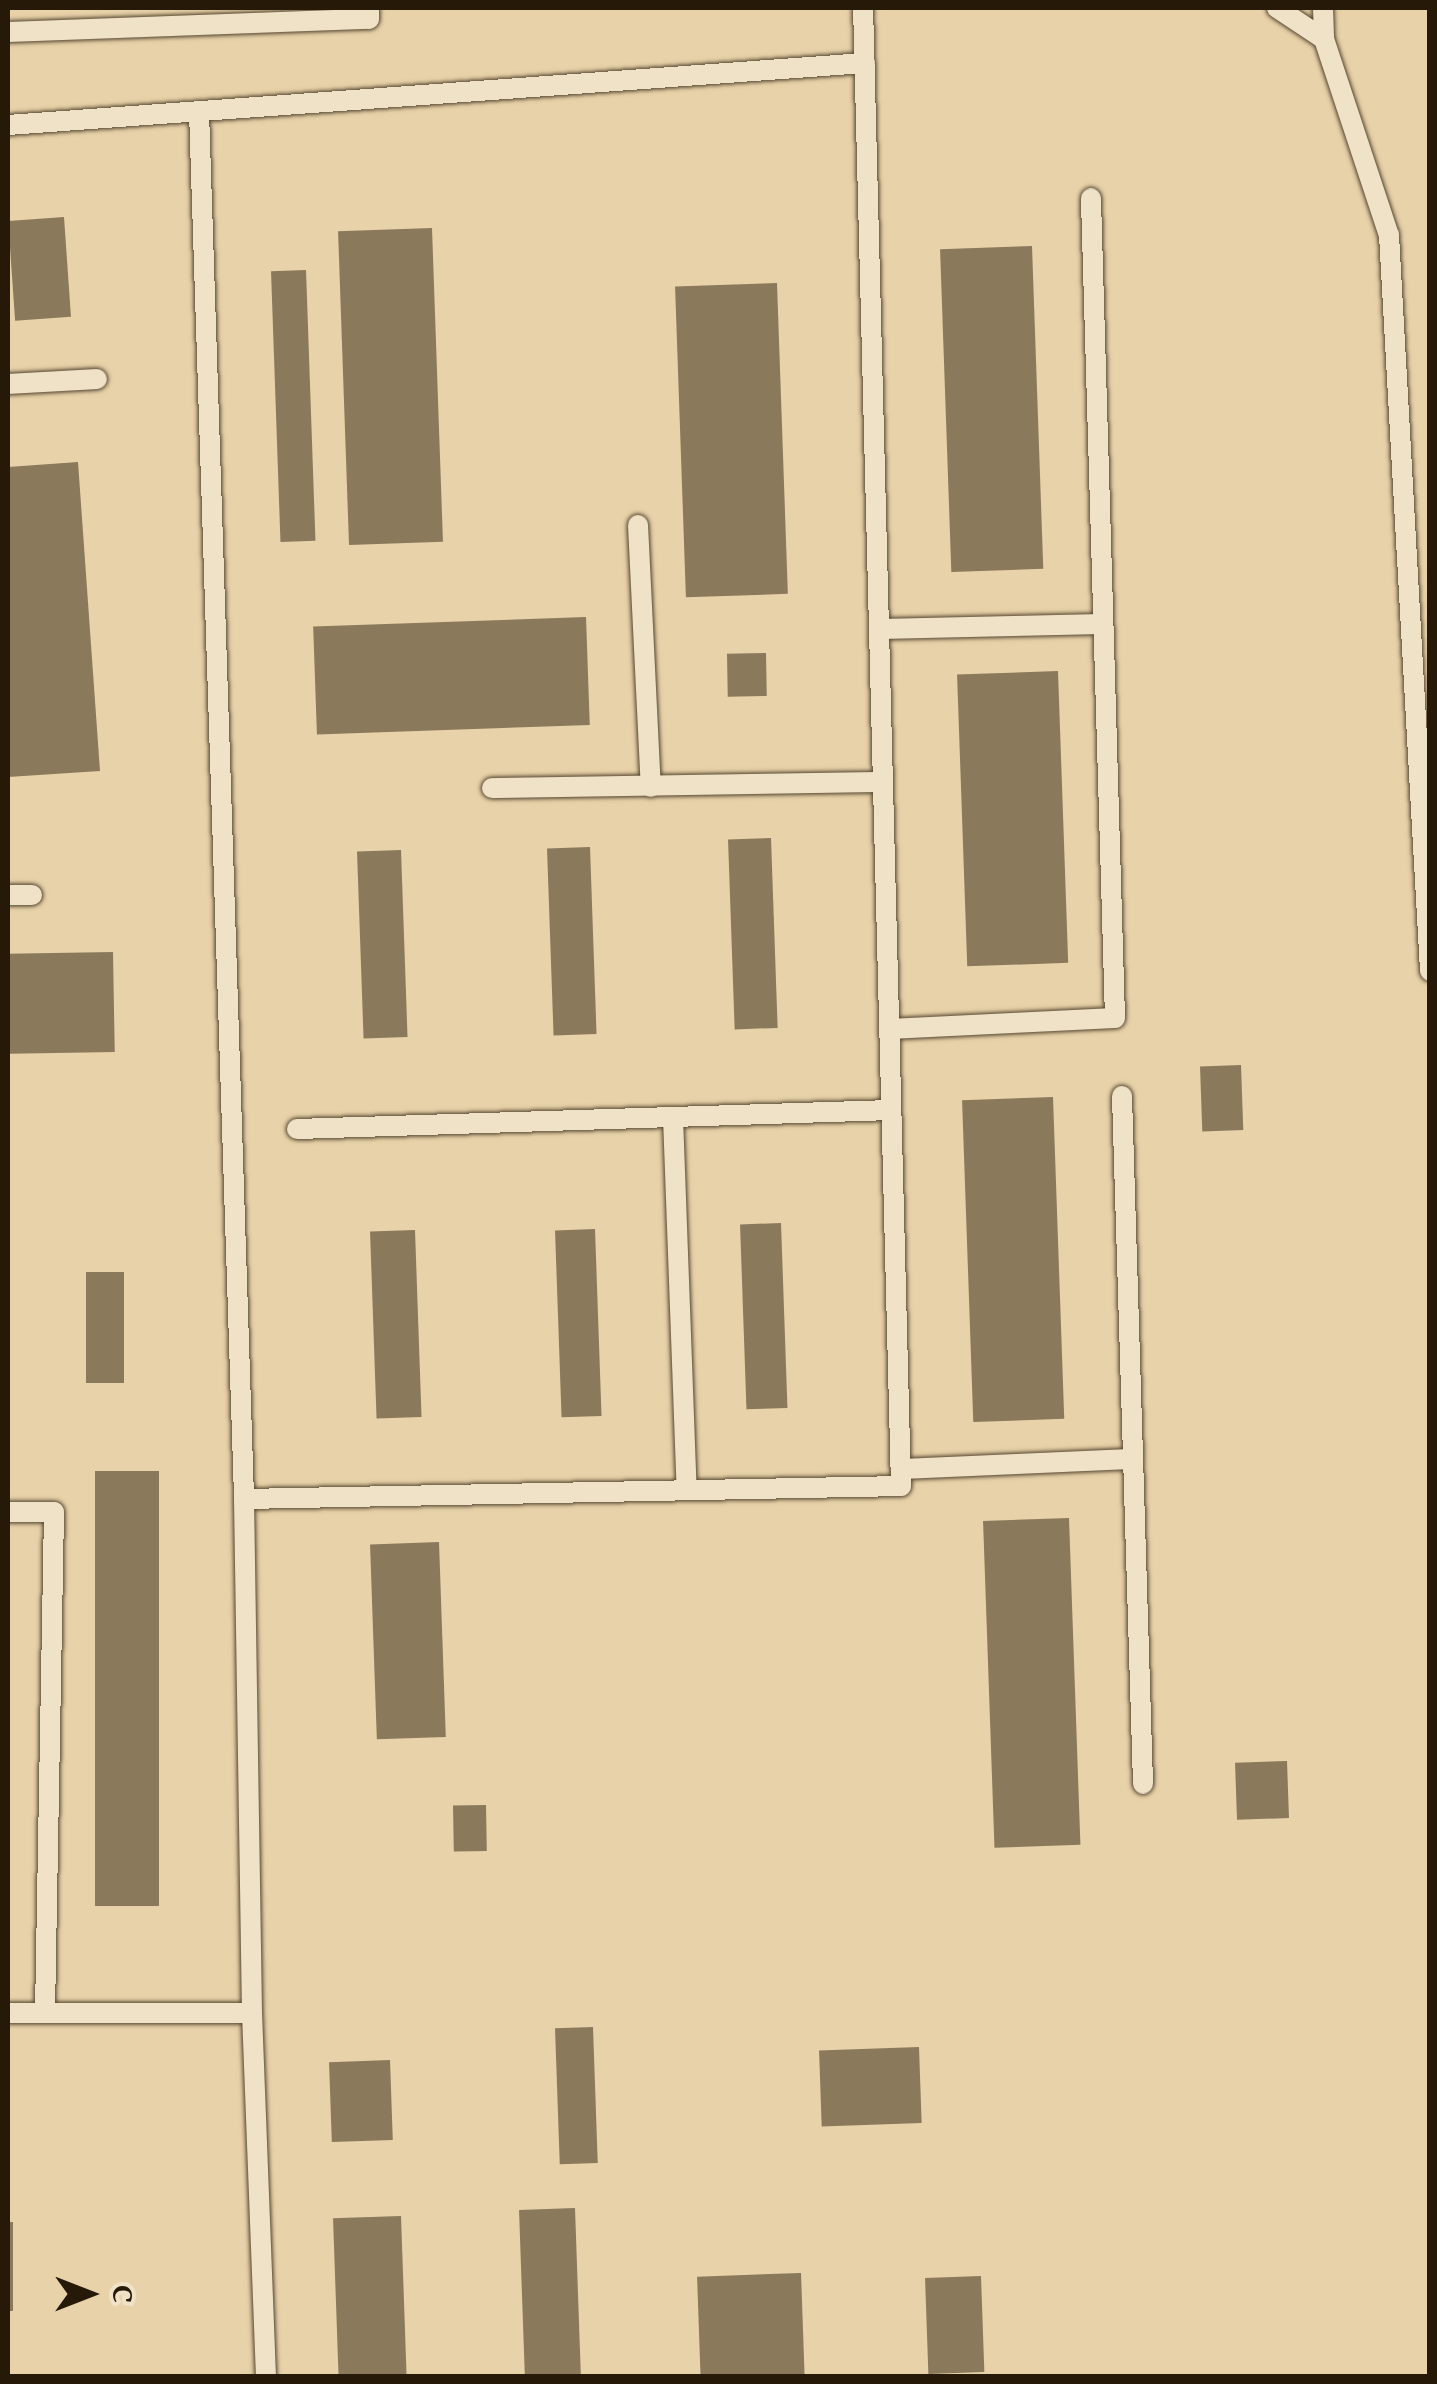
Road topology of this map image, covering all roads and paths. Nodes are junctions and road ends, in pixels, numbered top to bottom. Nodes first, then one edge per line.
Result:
1 (369, 8) edge
2 (863, 8) edge
3 (1277, 8) edge
4 (1323, 8) edge
5 (8, 32) edge
6 (1324, 39) junction
7 (865, 63) junction
8 (200, 111) junction
9 (8, 125) edge
10 (1090, 198) dead end
11 (96, 379) dead end
12 (8, 384) edge
13 (638, 524) dead end
14 (1103, 624) junction
15 (878, 630) junction
16 (883, 782) junction
17 (492, 788) dead end
18 (651, 788) junction
19 (32, 895) dead end
20 (8, 896) edge
21 (1430, 972) edge
22 (889, 1028) junction
23 (1122, 1096) dead end
24 (891, 1110) junction
25 (674, 1117) junction
26 (297, 1130) dead end
27 (1132, 1459) junction
28 (901, 1469) junction
29 (687, 1490) junction
30 (244, 1498) junction
31 (8, 1512) edge
32 (1143, 1784) dead end
33 (8, 2012) edge
34 (46, 2013) junction
35 (252, 2013) junction
36 (266, 2376) edge

1 - 5 lane
2 - 7 lane
3 - 6 lane
4 - 6 lane
6 - 21 lane
7 - 8 lane
7 - 15 lane
8 - 9 lane
8 - 30 lane
10 - 14 lane
11 - 12 lane
13 - 18 lane
14 - 15 lane
14 - 22 lane
15 - 16 lane
16 - 18 lane
16 - 22 lane
17 - 18 lane
19 - 20 lane
22 - 24 lane
23 - 27 lane
24 - 25 lane
24 - 28 lane
25 - 26 lane
25 - 29 lane
27 - 28 lane
27 - 32 lane
28 - 29 lane
29 - 30 lane
30 - 35 lane
31 - 34 lane
33 - 34 lane
34 - 35 lane
35 - 36 lane

